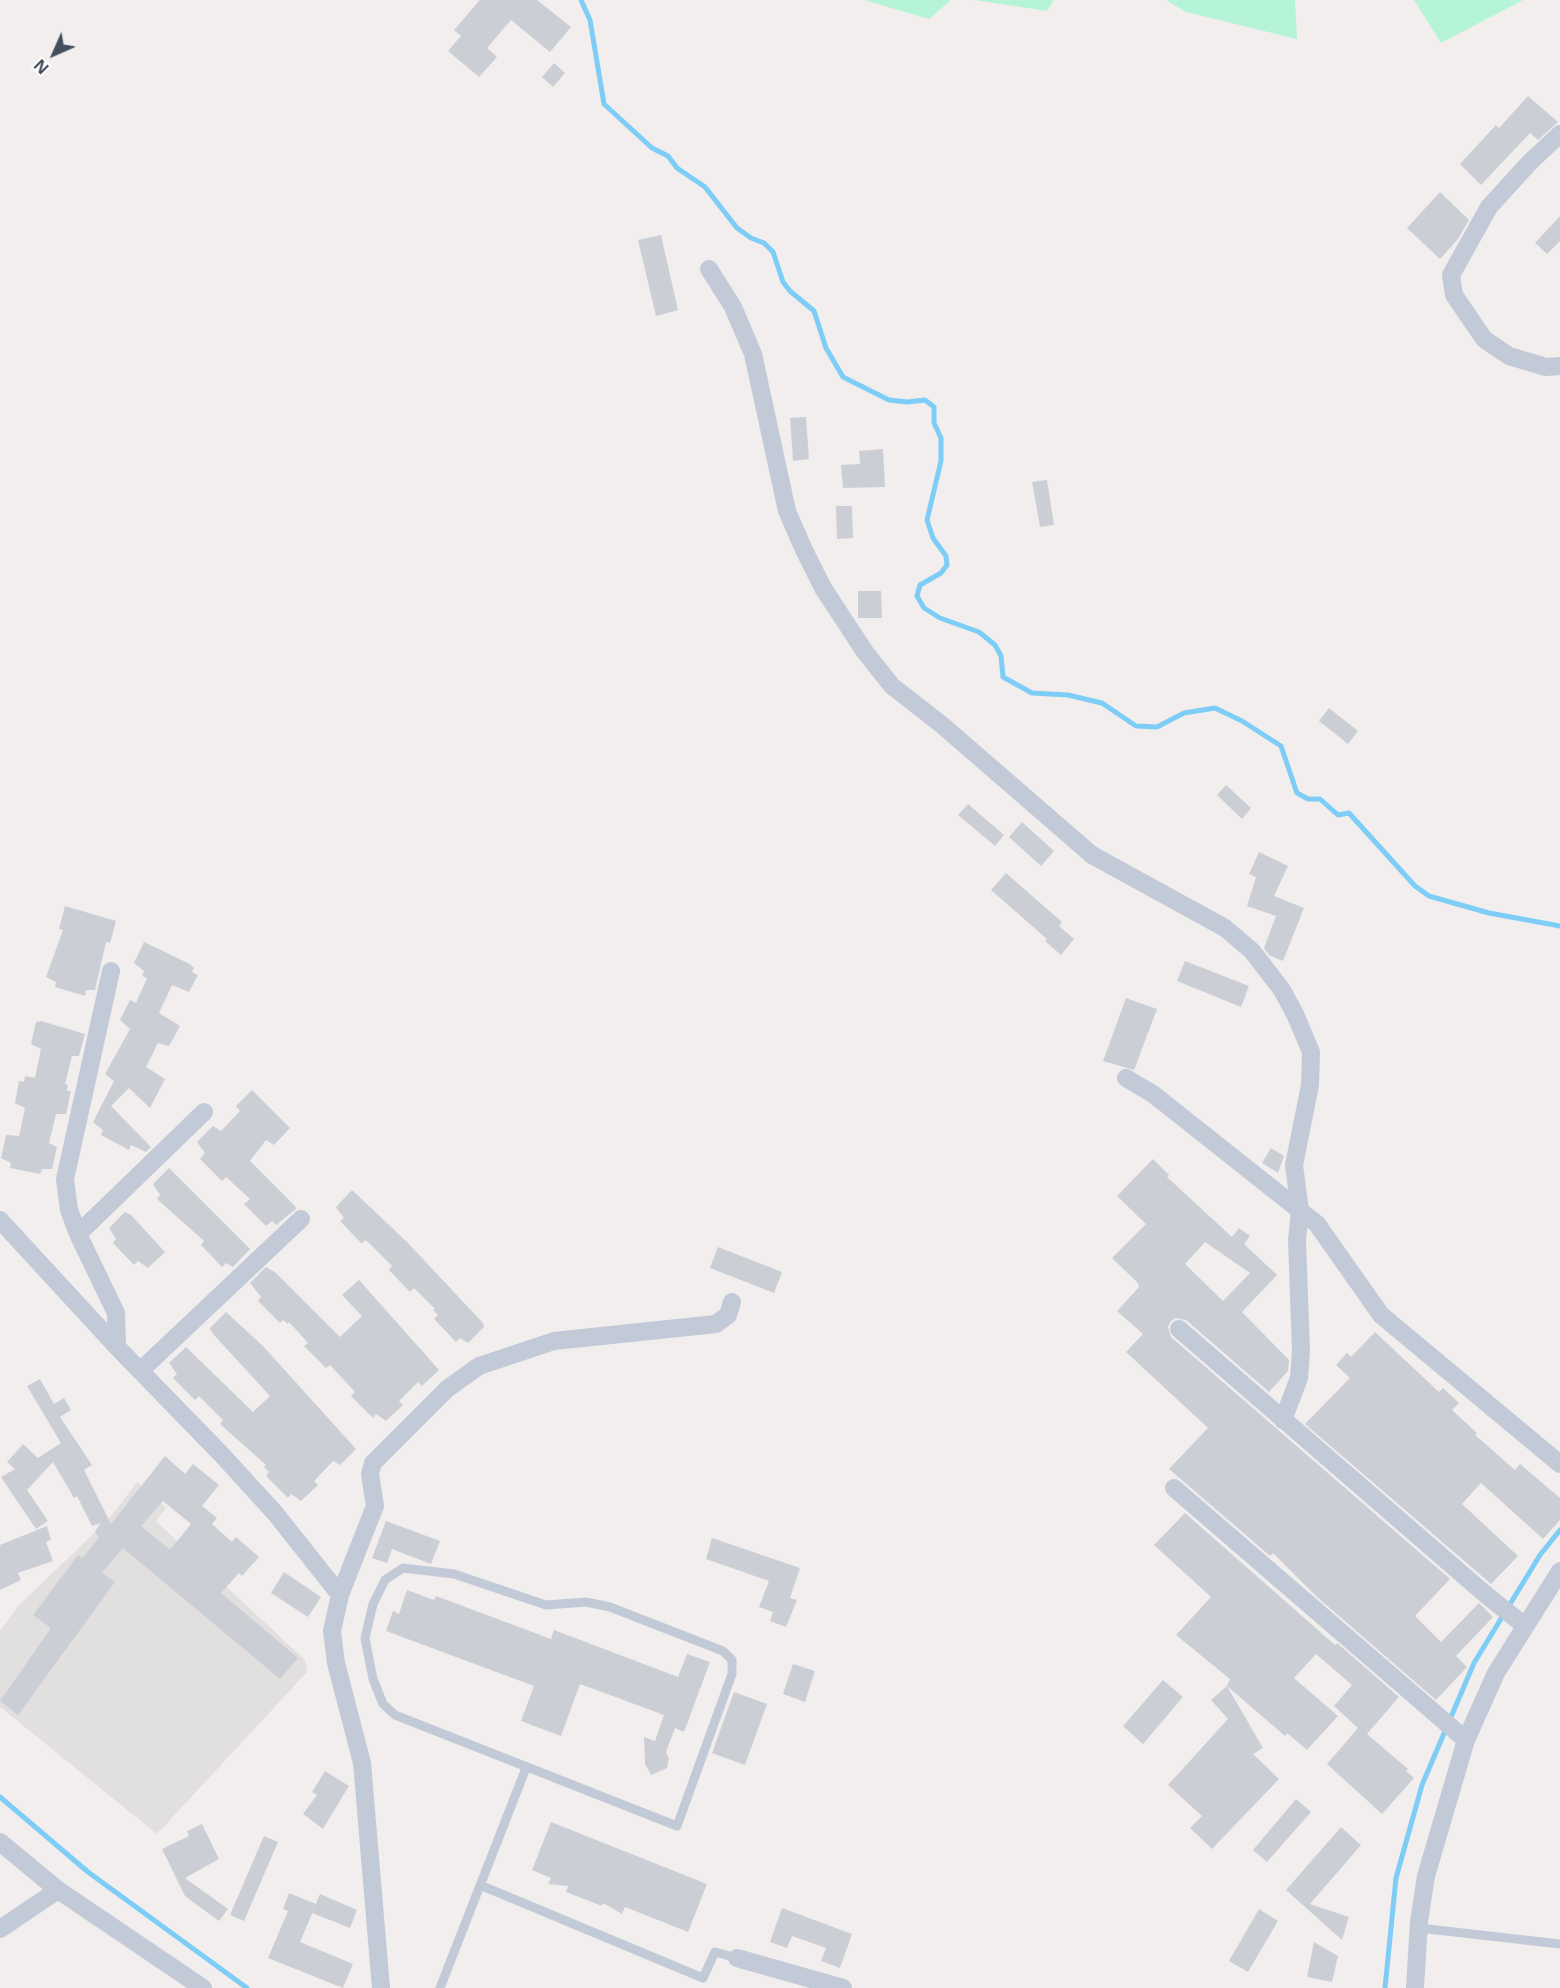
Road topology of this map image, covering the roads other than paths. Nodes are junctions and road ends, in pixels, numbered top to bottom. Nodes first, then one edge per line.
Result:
1 (1560, 135) edge
2 (709, 269) dead end
3 (1560, 366) edge
4 (111, 971) dead end
5 (1126, 1078) dead end
6 (204, 1112) dead end
7 (1300, 1211) junction
8 (301, 1219) dead end
9 (0, 1220) edge
10 (78, 1234) junction
11 (732, 1302) dead end
12 (1179, 1329) dead end
13 (117, 1347) junction
14 (140, 1371) junction
15 (1283, 1420) junction
16 (1560, 1464) edge
17 (1174, 1488) dead end
18 (1560, 1571) edge
19 (340, 1595) junction
20 (1513, 1616) junction
21 (1454, 1729) junction
22 (526, 1768) junction
23 (0, 1842) edge
24 (480, 1885) junction
25 (58, 1890) junction
26 (1419, 1928) junction
27 (0, 1929) edge
28 (1560, 1944) edge
29 (737, 1958) joint
30 (203, 1988) edge
31 (381, 1988) edge
32 (440, 1988) edge
33 (843, 1988) edge
34 (1415, 1988) edge

1 - 3 street
2 - 7 street
4 - 10 street
5 - 7 street
6 - 10 street
7 - 15 street
7 - 16 street
8 - 14 street
9 - 13 street
10 - 13 street
11 - 19 street
12 - 15 street
13 - 14 street
14 - 19 street
15 - 20 street
17 - 21 street
18 - 20 street
19 - 31 street
20 - 21 street
21 - 26 street
22 - 22 lane
22 - 24 lane
23 - 25 street
24 - 29 lane
24 - 32 lane
25 - 27 street
25 - 30 street
26 - 28 lane
26 - 34 street
29 - 33 street

